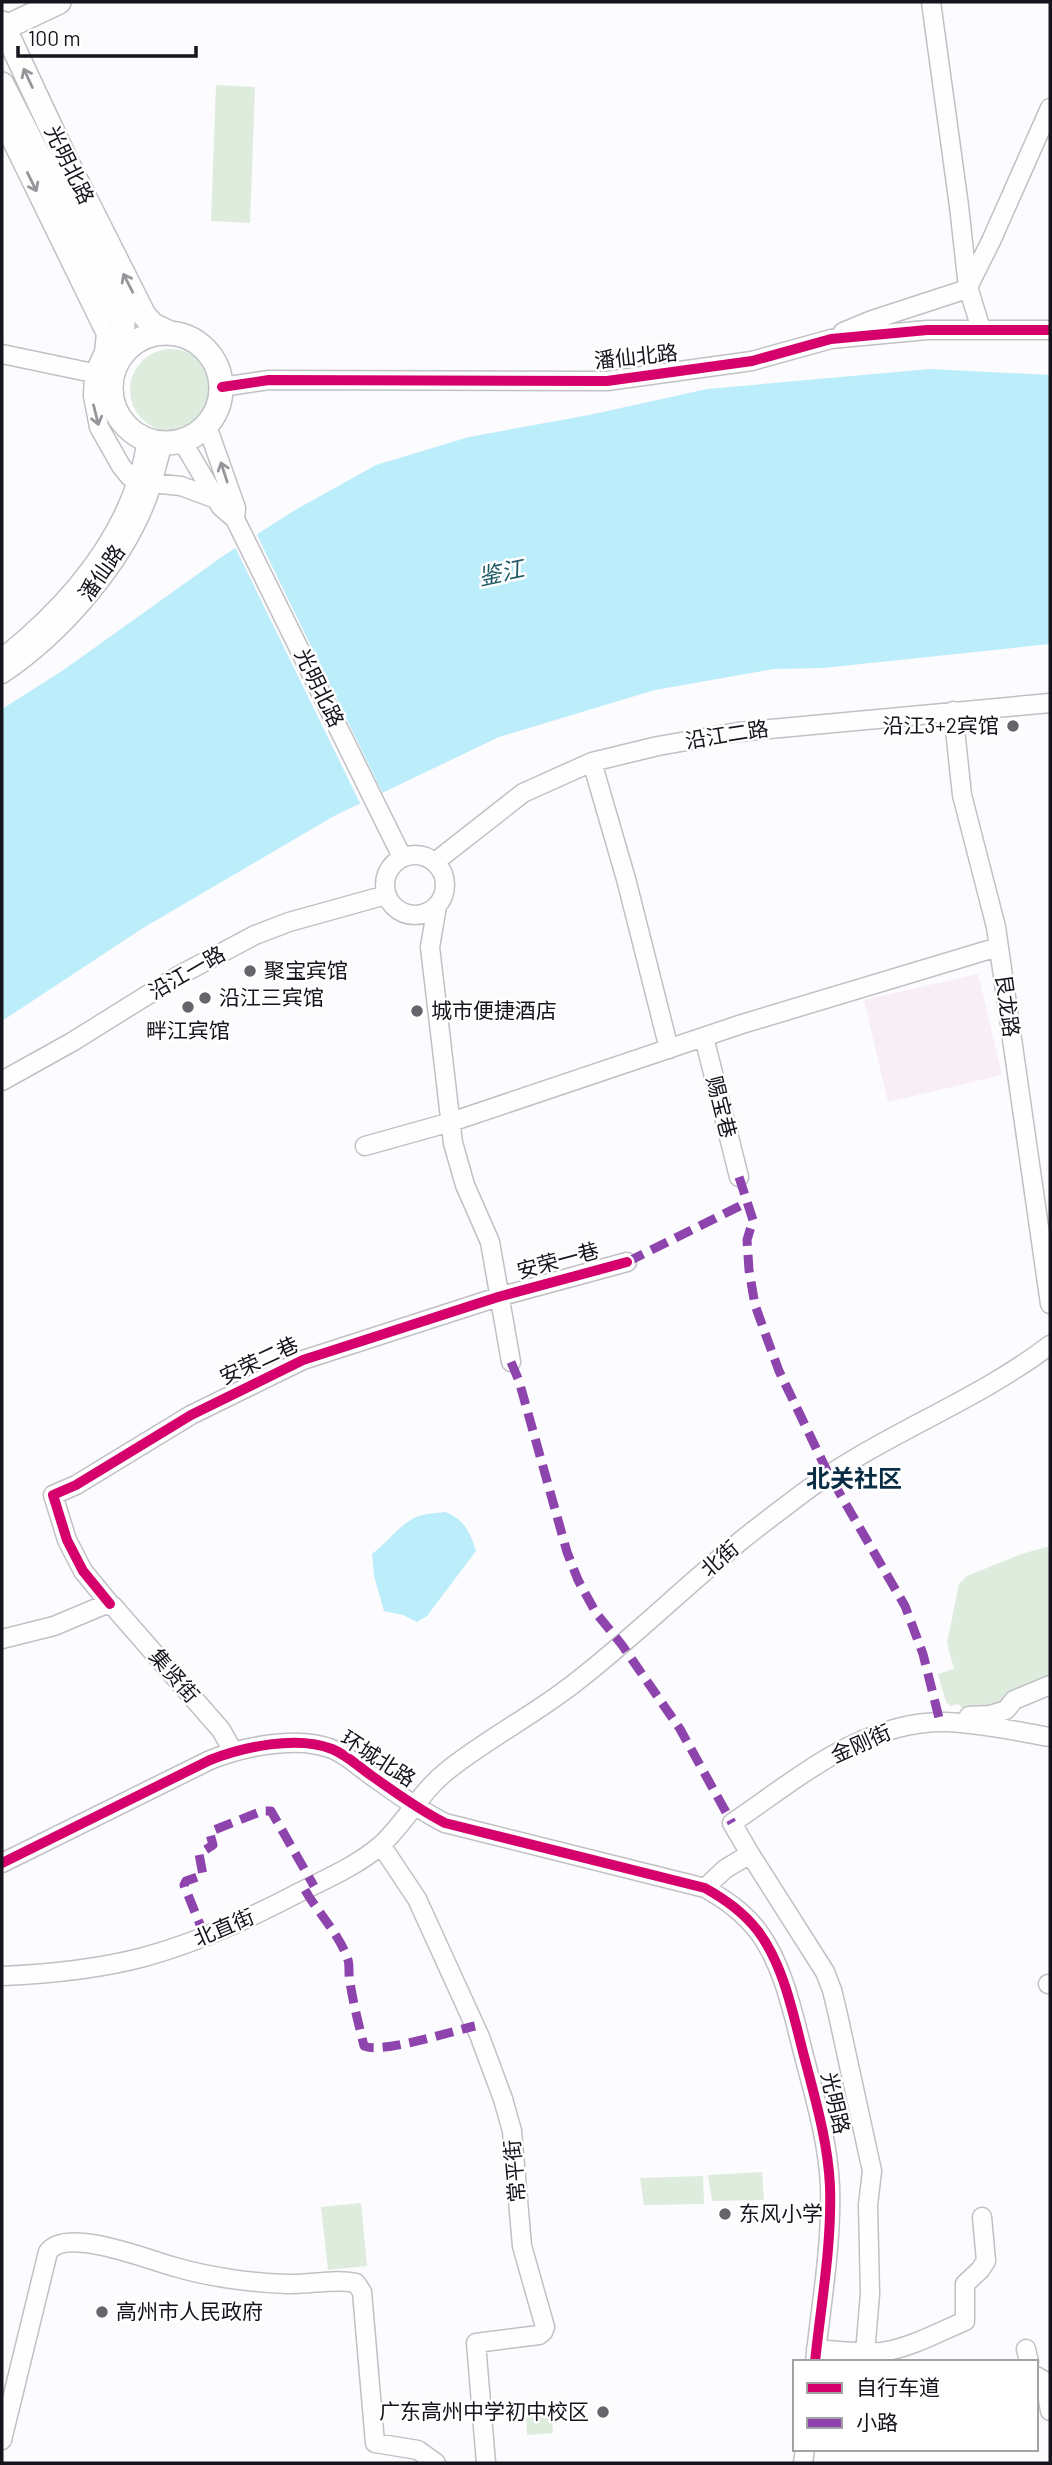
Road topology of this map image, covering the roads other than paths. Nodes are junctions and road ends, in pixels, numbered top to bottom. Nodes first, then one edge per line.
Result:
1 (23, 2) edge
2 (59, 2) edge
3 (931, 2) edge
4 (2, 23) edge
5 (2, 85) edge
6 (1050, 108) edge
7 (2, 121) edge
8 (968, 287) junction
9 (981, 329) junction
10 (1050, 330) edge
11 (170, 333) junction
12 (831, 339) junction
13 (2, 355) edge
14 (122, 355) junction
15 (103, 376) junction
16 (222, 387) junction
17 (207, 426) junction
18 (164, 441) junction
19 (145, 481) junction
20 (216, 499) junction
21 (235, 519) junction
22 (2, 658) edge
23 (2, 674) edge
24 (1050, 703) edge
25 (953, 711) junction
26 (592, 762) junction
27 (402, 857) junction
28 (435, 862) junction
29 (386, 895) junction
30 (437, 906) junction
31 (405, 914) junction
32 (430, 947) junction
33 (998, 947) junction
34 (704, 1037) junction
35 (669, 1049) junction
36 (2, 1081) edge
37 (451, 1122) junction
38 (365, 1146) dead end
39 (739, 1177) dead end
40 (627, 1262) dead end
41 (498, 1297) junction
42 (1050, 1304) edge
43 (1050, 1345) edge
44 (511, 1362) dead end
45 (53, 1495) joint
46 (110, 1604) junction
47 (2, 1640) edge
48 (1050, 1685) edge
49 (957, 1723) junction
50 (1050, 1737) edge
51 (233, 1751) junction
52 (414, 1805) junction
53 (381, 1845) junction
54 (750, 1854) junction
55 (2, 1863) edge
56 (705, 1888) junction
57 (2, 1976) edge
58 (982, 2217) dead end
59 (865, 2353) junction
60 (816, 2355) edge
61 (1038, 2377) edge
62 (1050, 2411) edge
63 (2, 2440) edge
64 (436, 2463) edge
65 (486, 2463) edge

1 - 4 main road
2 - 4 main road
3 - 8 street
11 -> 4 main road, 光明北路
5 - 14 main road, 光明北路
6 - 8 street
7 -> 15 street
8 - 9 street
8 - 12 street
9 - 10 street, 潘仙北路
9 - 12 street, 潘仙北路
11 - 14 main road
11 - 16 main road, 光明北路
12 - 16 street, 潘仙北路
13 - 15 street
14 - 15 main road, 光明北路
15 - 18 main road, 光明北路
15 -> 19 street
16 - 17 main road
17 - 18 main road
21 -> 17 street, 光明北路
18 - 19 street, 潘仙路
18 - 20 street, 光明北路
19 - 20 street
19 - 22 street, 潘仙路
19 - 23 street, 潘仙路
20 - 21 street, 光明北路
21 - 27 street, 光明北路
24 - 25 street, 沿江二路
25 - 26 street, 沿江二路
25 - 33 street, 艮龙路
26 - 28 street, 沿江二路
26 - 35 street
27 - 28 street
27 - 29 street
28 - 30 street
29 - 31 street
29 - 36 street, 沿江一路
30 - 31 street
30 - 32 street
31 - 32 street
32 - 37 street, 安荣一巷
33 - 34 street
33 - 42 street, 艮龙路
34 - 35 street
34 - 39 street, 赐宝巷
35 - 37 street
37 - 38 street
37 - 41 street, 安荣一巷
40 - 41 street, 安荣一巷
41 - 44 street, 安荣一巷
41 - 45 street, 安荣二巷
43 - 52 street, 北街
45 - 46 street, 集贤街
46 - 47 street
46 - 51 street, 集贤街
48 - 49 street
49 - 50 street, 金刚街
49 - 54 street, 金刚街
51 - 52 street, 环城北路
51 - 55 street, 环城北路
52 - 53 street, 北直街
52 - 56 street, 环城北路
53 - 57 street, 北直街
53 - 65 street, 常平街
54 - 56 street
54 - 59 street
56 - 60 street, 光明路
58 - 59 street
59 - 60 street
61 - 62 street
63 - 64 street

